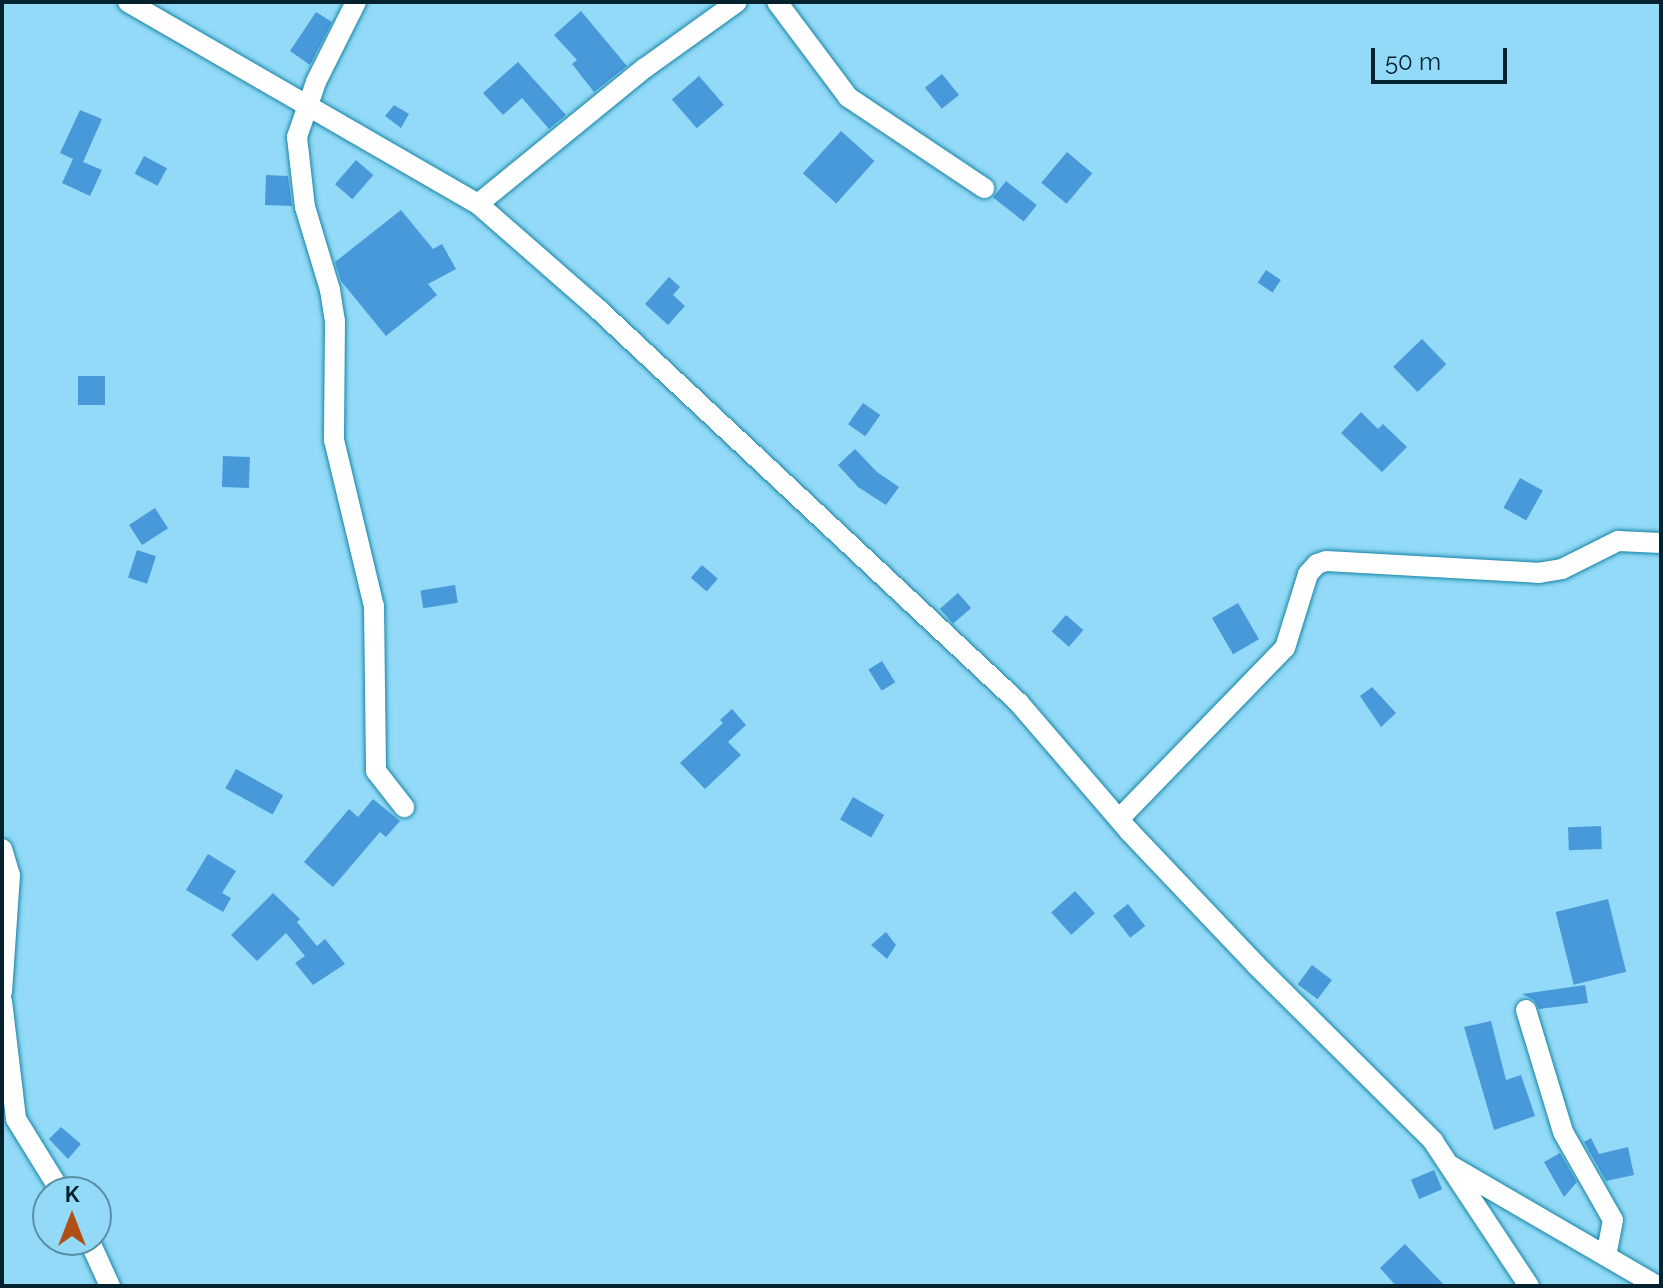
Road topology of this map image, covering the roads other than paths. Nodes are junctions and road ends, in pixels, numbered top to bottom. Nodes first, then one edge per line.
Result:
1 (128, 2) edge
2 (356, 2) edge
3 (737, 2) edge
4 (777, 2) edge
5 (308, 106) junction
6 (984, 188) dead end
7 (478, 204) junction
8 (1661, 543) edge
9 (404, 807) dead end
10 (1119, 819) junction
11 (2, 849) edge
12 (4, 933) edge
13 (2, 992) edge
14 (2, 1001) edge
15 (1526, 1010) dead end
16 (1448, 1164) junction
17 (51, 1176) edge
18 (1606, 1255) junction
19 (96, 1256) edge
20 (110, 1286) edge
21 (1529, 1286) edge
22 (1657, 1286) edge

1 - 5 street
2 - 5 street
3 - 7 street
4 - 6 street
5 - 7 street
5 - 9 street
7 - 10 street
8 - 10 street
10 - 16 street
11 - 12 street
12 - 13 street
14 - 17 street
15 - 18 street
16 - 18 street
16 - 21 street
18 - 22 street
19 - 20 street

